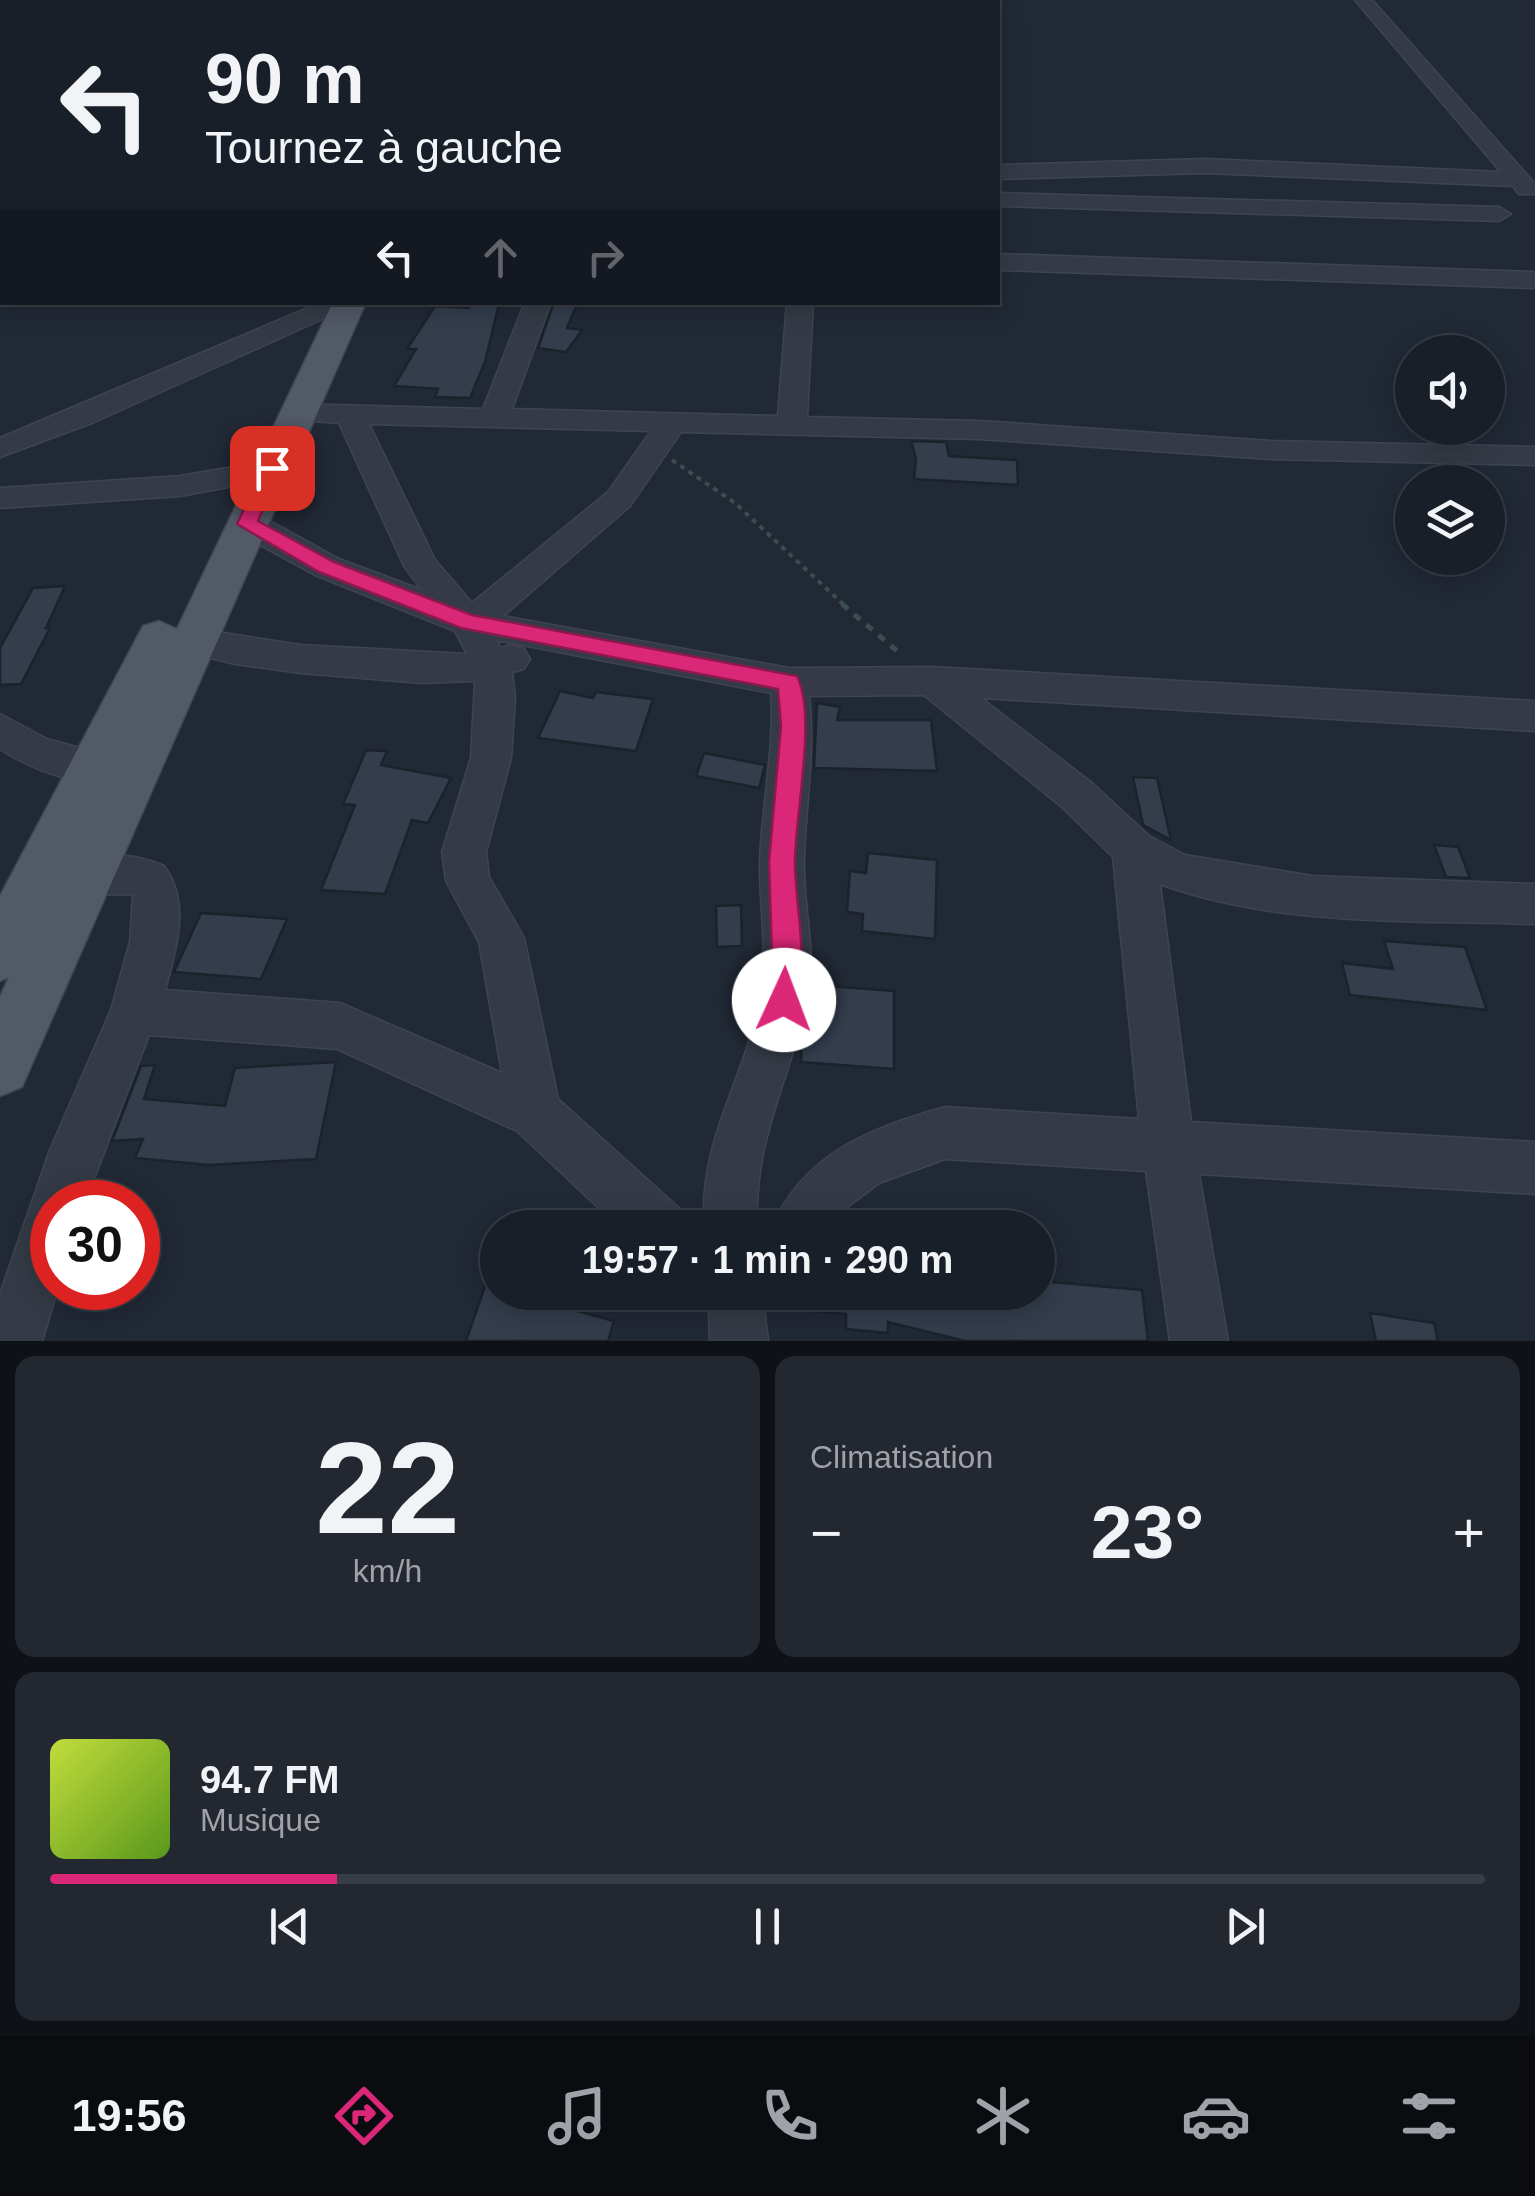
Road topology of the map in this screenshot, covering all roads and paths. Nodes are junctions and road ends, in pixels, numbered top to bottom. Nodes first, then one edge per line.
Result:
1 (1363, 0) edge
2 (1523, 179) edge
3 (1000, 183) edge
4 (1000, 183) edge
5 (1535, 199) edge
6 (1499, 214) dead end
7 (1000, 222) edge
8 (1002, 262) edge
9 (1535, 280) edge
10 (331, 305) edge
11 (537, 305) edge
12 (800, 305) edge
13 (354, 412) junction
14 (297, 413) junction
15 (495, 416) junction
16 (672, 422) junction
17 (792, 425) junction
18 (0, 448) edge
19 (653, 450) junction
20 (1535, 456) edge
21 (218, 481) junction
22 (0, 498) edge
23 (247, 524) junction
24 (470, 622) junction
25 (192, 641) junction
26 (558, 642) junction
27 (492, 666) junction
28 (932, 681) junction
29 (789, 682) junction
30 (1535, 716) edge
31 (0, 730) edge
32 (96, 767) junction
33 (1150, 866) junction
34 (84, 876) junction
35 (1535, 904) edge
36 (0, 954) edge
37 (135, 1011) junction
38 (0, 1065) edge
39 (535, 1112) junction
40 (1168, 1146) junction
41 (1535, 1168) edge
42 (66, 1180) edge
43 (641, 1210) edge
44 (730, 1210) edge
45 (809, 1210) edge
46 (30, 1288) edge
47 (13, 1341) edge
48 (1199, 1341) edge

1 - 2 street
2 - 3 street
2 - 5 street
4 - 6 street
7 - 8 street
8 - 9 street
10 - 14 main road
10 - 18 street
10 - 21 main road
11 - 15 street
12 - 17 street
13 - 14 street
13 - 15 street
13 - 24 street
14 - 23 main road
15 - 16 street
16 - 17 street
16 - 19 street
17 - 20 street
19 - 24 street
19 - 28 path
21 - 22 street
21 - 32 main road
23 - 24 street
23 - 25 main road
24 - 26 street
24 - 27 street
25 - 27 street
25 - 34 main road
26 - 27 street
26 - 29 street
27 - 39 street
28 - 29 street
28 - 30 street
28 - 33 street
29 - 44 street
31 - 32 street
32 - 36 main road
33 - 35 street
33 - 40 street
34 - 37 street
34 - 38 main road
37 - 39 street
37 - 42 street
39 - 43 street
40 - 41 street
40 - 45 street
40 - 48 street
46 - 47 street

